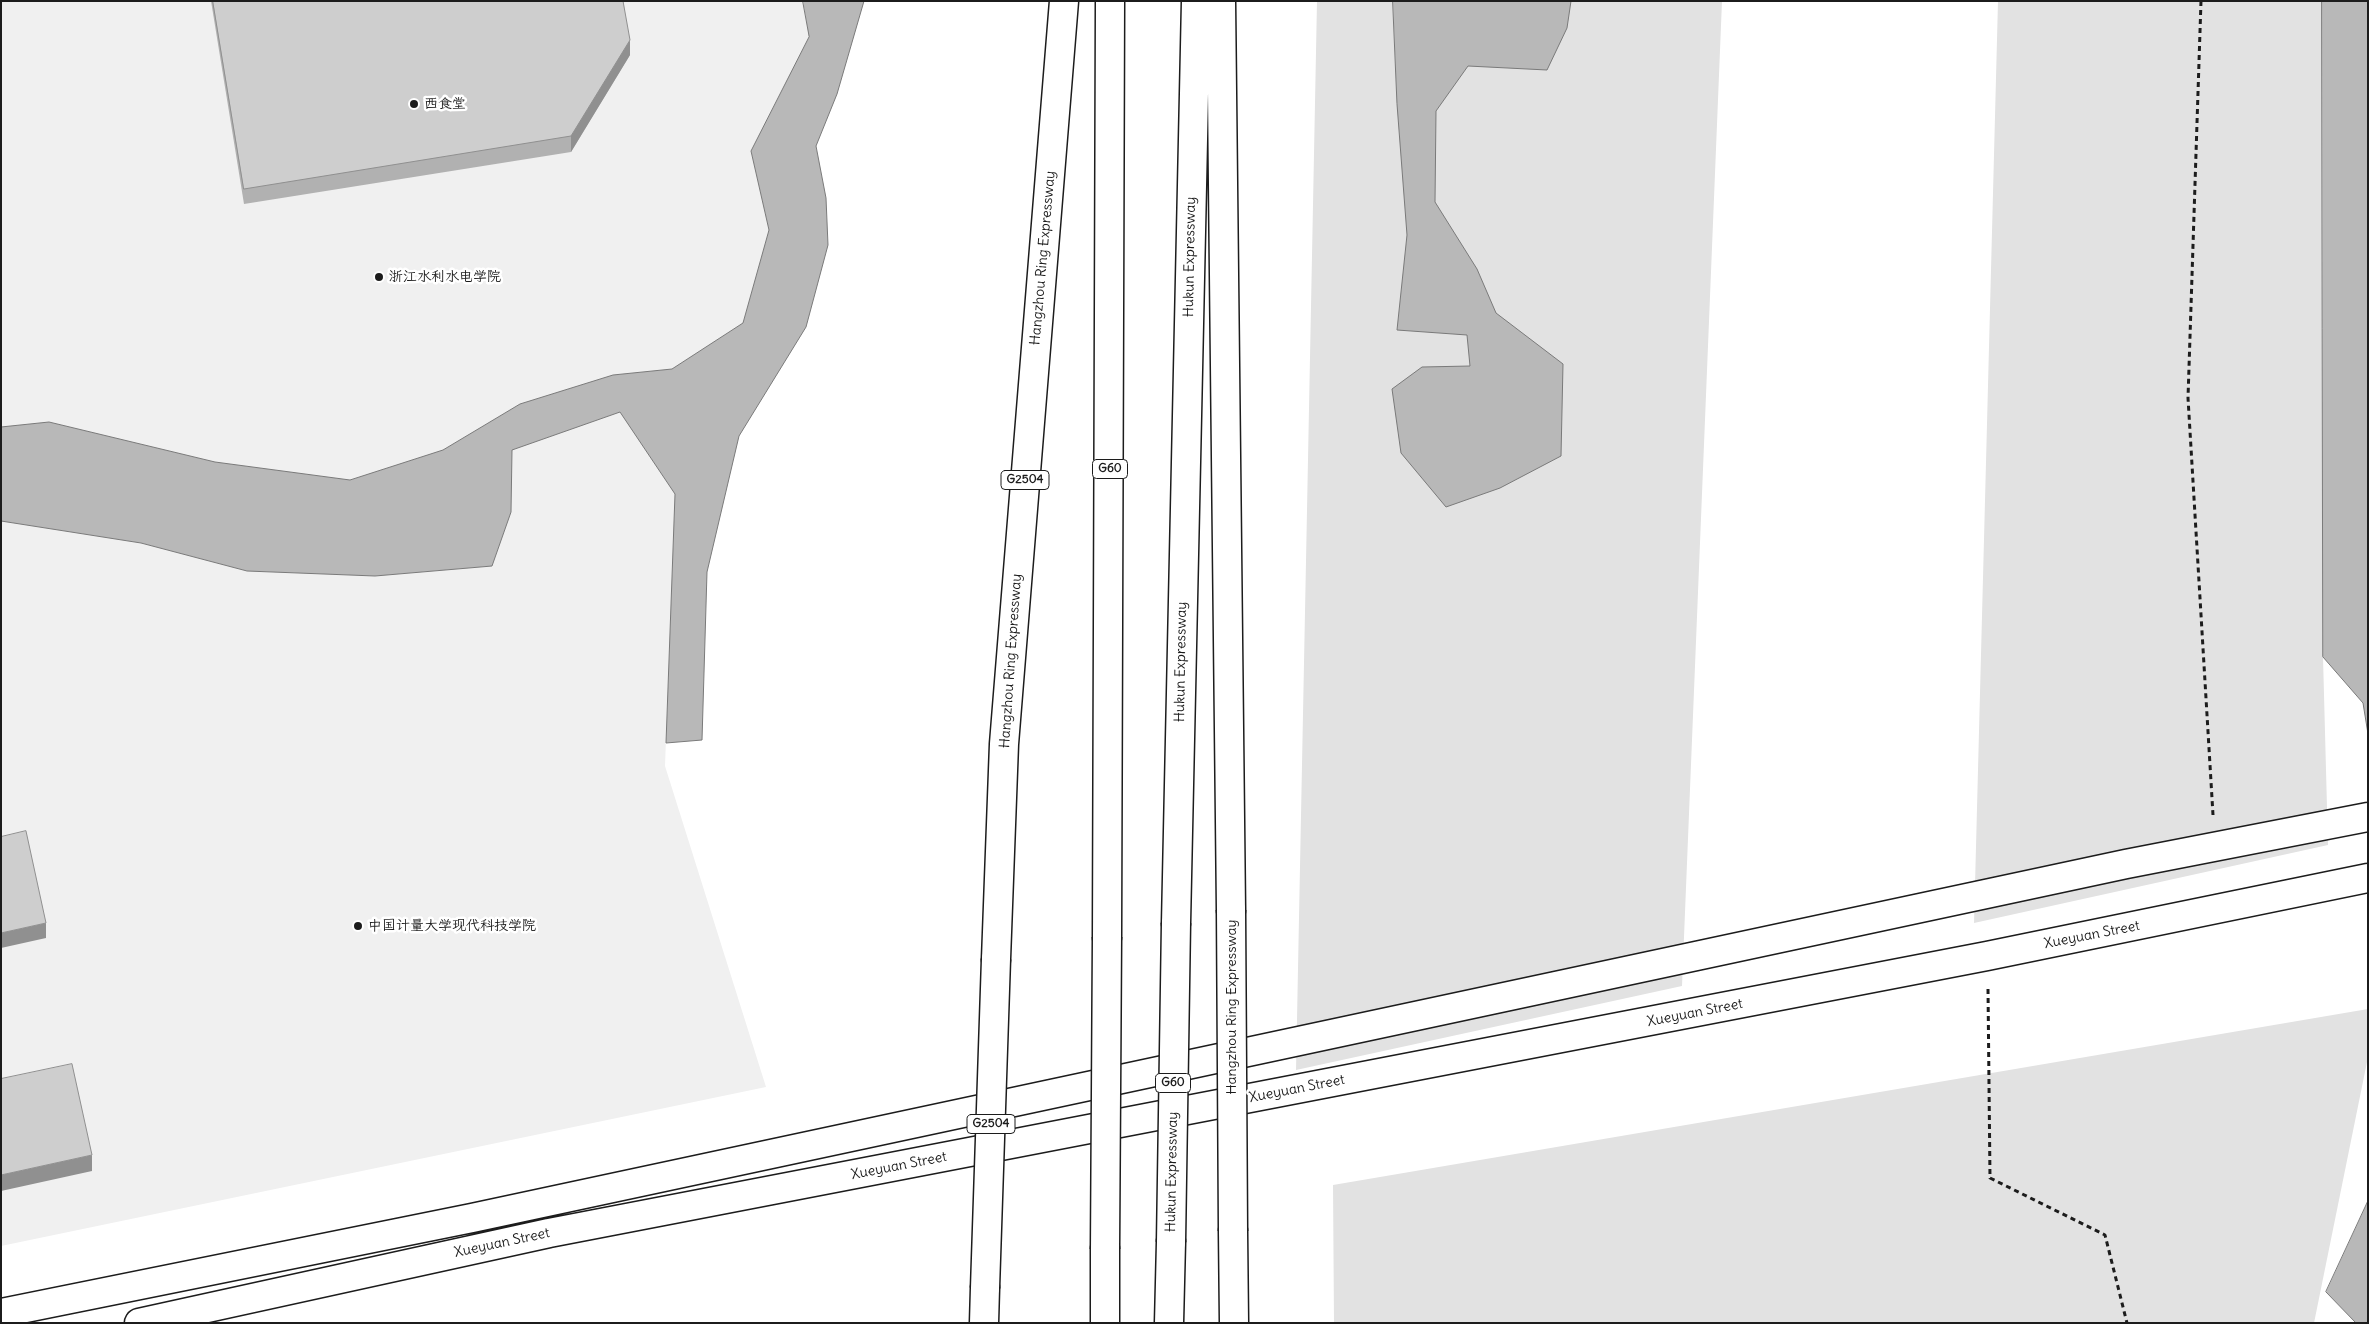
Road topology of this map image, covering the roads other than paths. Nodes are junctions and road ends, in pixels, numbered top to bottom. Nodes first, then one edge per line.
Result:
1 (1064, 1) edge
2 (1110, 1) edge
3 (1196, 1) edge
4 (1221, 1) edge
5 (2368, 817) edge
6 (2368, 878) edge
7 (1, 1313) edge
8 (140, 1323) edge
9 (984, 1323) edge
10 (1105, 1323) edge
11 (1169, 1323) edge
12 (1234, 1323) edge

1 - 9 main road, Hangzhou Ring Expressway / G2504, bridge
2 - 10 main road, G60, bridge
3 - 11 main road, Hukun Expressway / G60, bridge
4 - 12 main road, Hangzhou Ring Expressway, bridge
5 - 7 main road
6 - 8 main road, Xueyuan Street

